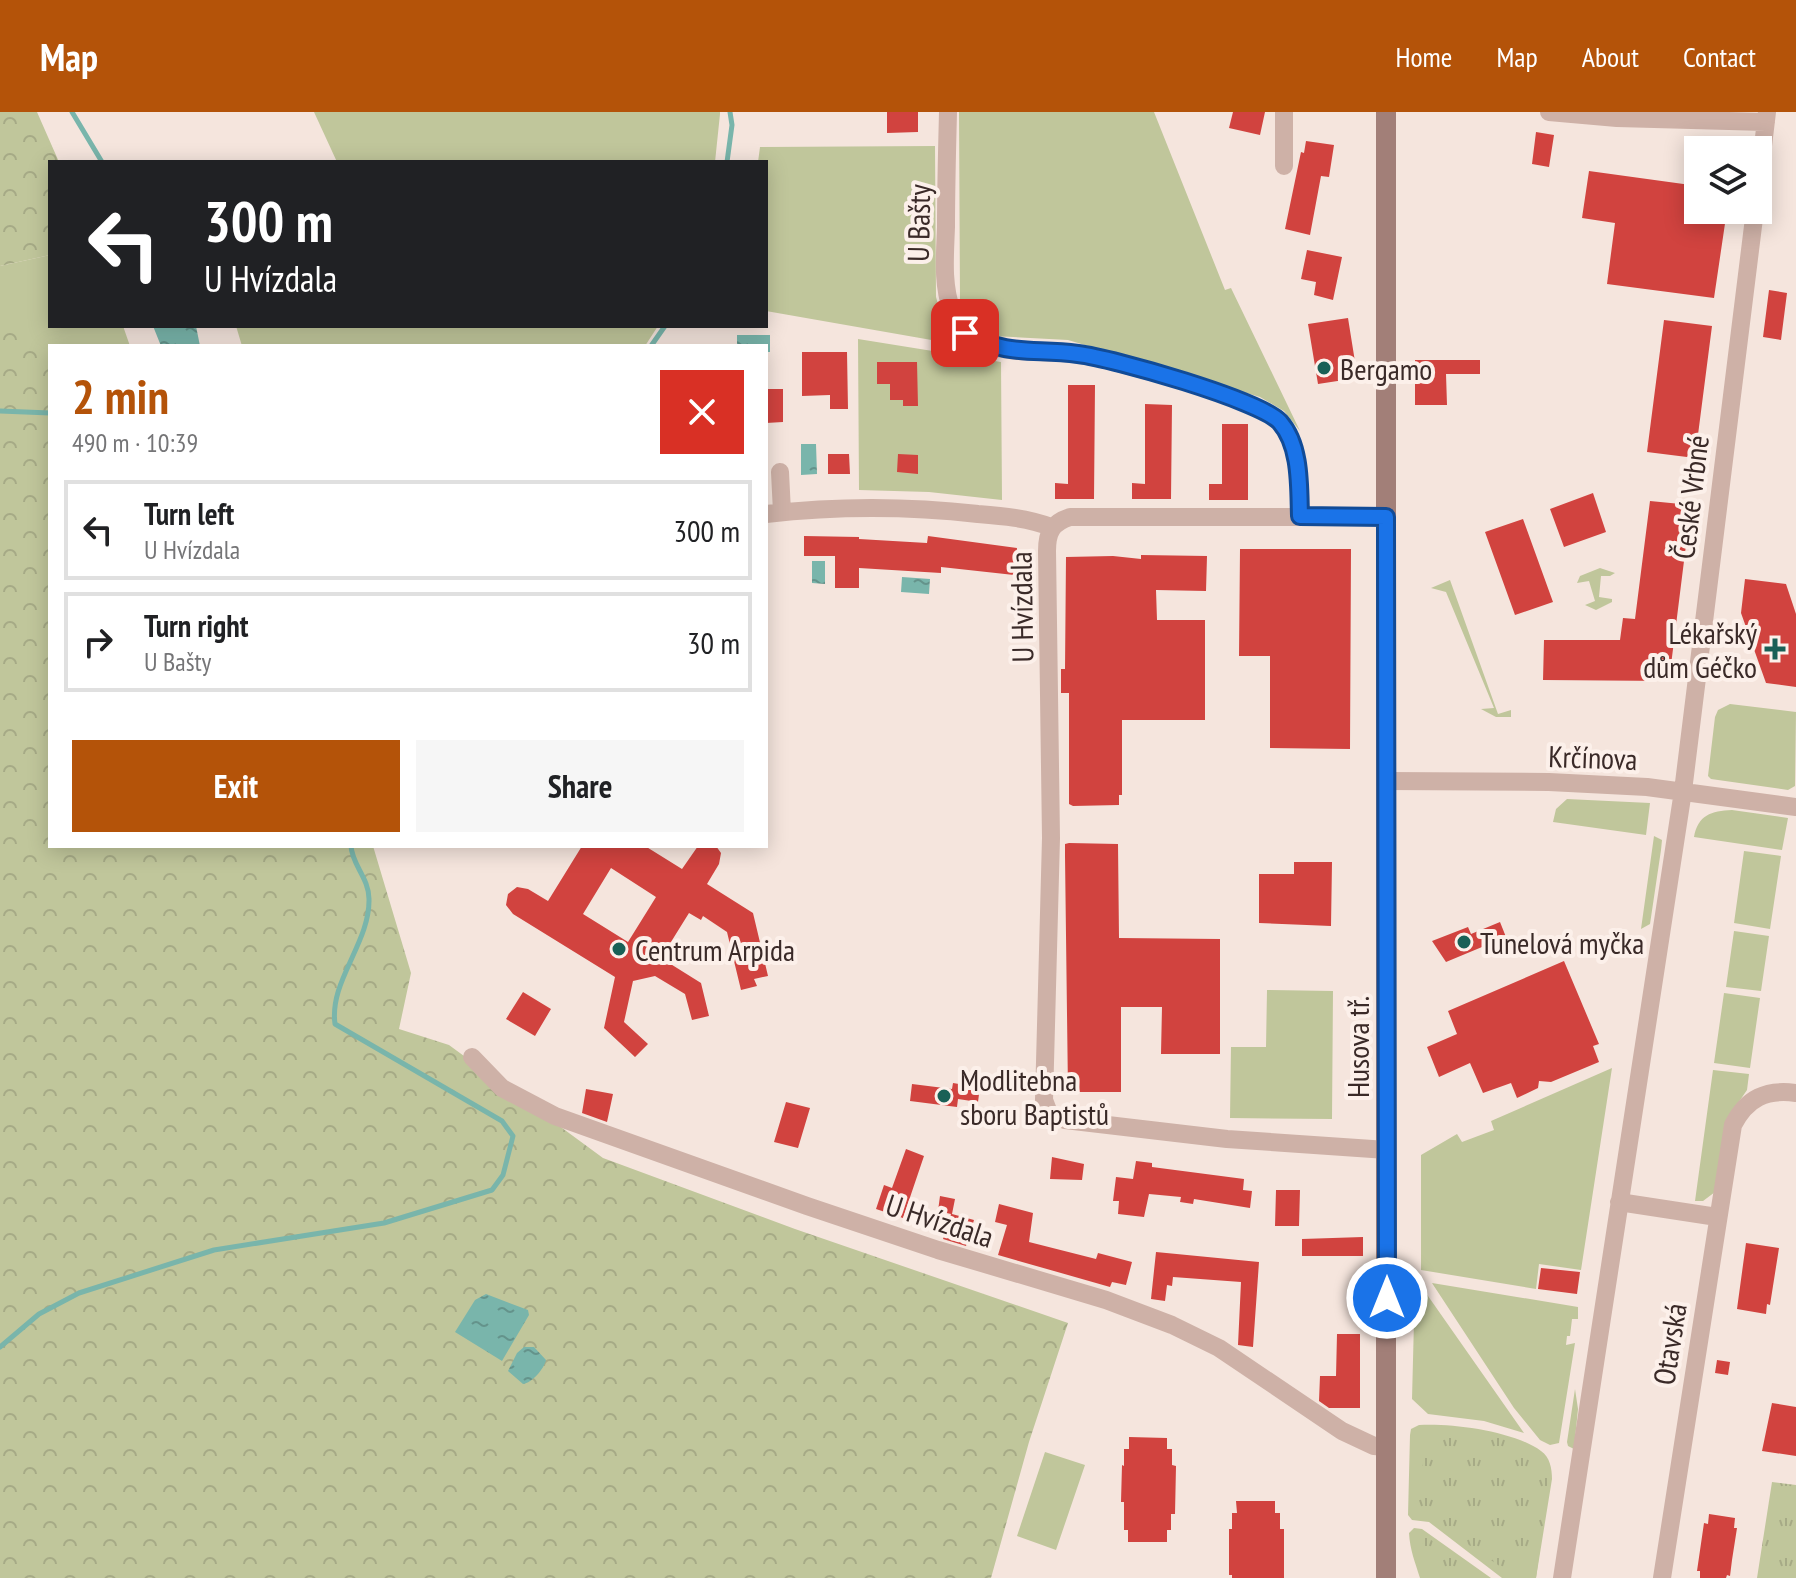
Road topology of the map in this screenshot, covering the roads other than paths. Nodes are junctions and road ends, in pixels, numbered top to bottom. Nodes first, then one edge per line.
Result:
1 (948, 112) edge
2 (1284, 112) edge
3 (1386, 112) edge
4 (1549, 112) edge
5 (1766, 117) edge
6 (1284, 166) dead end
7 (1753, 224) edge
8 (780, 472) dead end
9 (774, 513) edge
10 (1300, 516) junction
11 (1386, 517) junction
12 (1051, 527) junction
13 (1386, 781) junction
14 (1683, 791) junction
15 (1796, 807) edge
16 (472, 1057) dead end
17 (1796, 1093) edge
18 (1387, 1150) junction
19 (1619, 1202) junction
20 (1717, 1217) junction
21 (1386, 1447) junction
22 (1386, 1578) edge
23 (1562, 1578) edge
24 (1662, 1578) edge

1 - 10 street, U Bašty
2 - 6 street
3 - 11 street
4 - 5 street
7 - 14 street, České Vrbné
8 - 9 street, U Hvízdala
9 - 12 street, U Hvízdala
10 - 11 street, U Hvízdala
10 - 12 street, U Hvízdala
11 - 13 street, Husova tř.
12 - 18 street, U Hvízdala
13 - 14 street, Krčínova
13 - 18 street, Husova tř.
14 - 15 street, Krčínova
14 - 19 street
16 - 21 street, U Hvízdala
17 - 20 street, Otavská
18 - 21 street, Husova tř.
19 - 20 street
19 - 23 street
20 - 24 street, Otavská
21 - 22 street, Husova tř.

